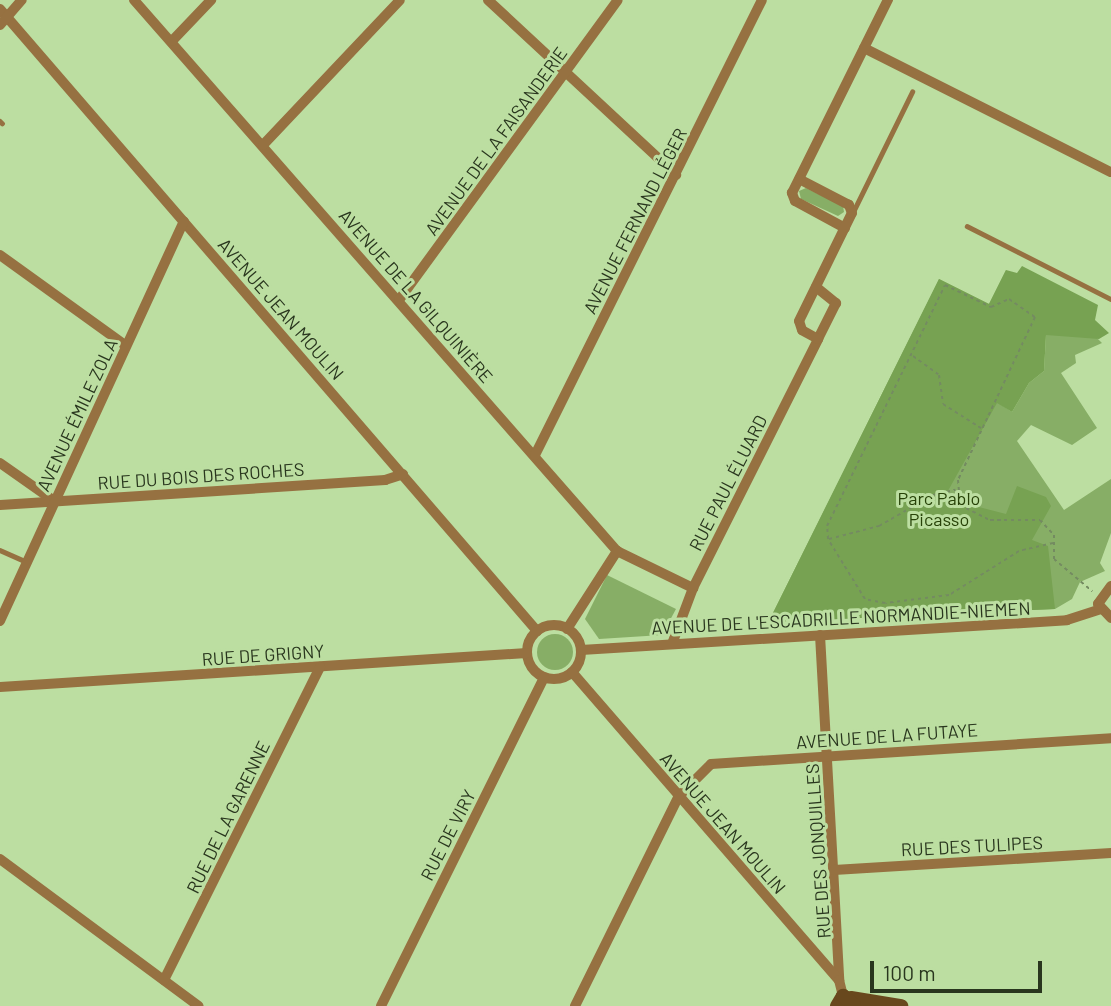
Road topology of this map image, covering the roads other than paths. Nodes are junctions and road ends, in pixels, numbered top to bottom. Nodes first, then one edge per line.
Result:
1 (22, 0) edge
2 (134, 0) edge
3 (211, 0) edge
4 (400, 0) edge
5 (488, 0) edge
6 (618, 0) edge
7 (762, 0) edge
8 (888, 0) edge
9 (2, 17) edge
10 (172, 41) junction
11 (864, 48) junction
12 (565, 72) junction
13 (912, 92) dead end
14 (263, 145) junction
15 (1111, 172) edge
16 (676, 175) junction
17 (799, 179) junction
18 (852, 213) junction
19 (184, 221) junction
20 (967, 226) dead end
21 (845, 228) junction
22 (0, 255) edge
23 (816, 287) junction
24 (1111, 299) edge
25 (399, 300) junction
26 (818, 339) junction
27 (127, 346) junction
28 (535, 456) junction
29 (0, 464) edge
30 (403, 474) junction
31 (54, 501) junction
32 (0, 505) edge
33 (0, 550) edge
34 (617, 551) junction
35 (27, 562) junction
36 (1111, 585) edge
37 (693, 588) junction
38 (1100, 608) junction
39 (1111, 618) edge
40 (0, 621) edge
41 (567, 629) junction
42 (537, 631) junction
43 (820, 635) junction
44 (673, 644) junction
45 (581, 650) junction
46 (527, 653) junction
47 (320, 667) junction
48 (572, 673) junction
49 (544, 677) junction
50 (0, 687) edge
51 (1111, 738) edge
52 (828, 755) junction
53 (679, 796) junction
54 (1111, 853) edge
55 (0, 859) edge
56 (834, 870) junction
57 (164, 980) junction
58 (839, 980) junction
59 (846, 1002) edge
60 (878, 1005) edge
61 (199, 1006) edge
62 (381, 1006) edge
63 (575, 1006) edge
64 (901, 1006) edge

1 - 9 street
2 - 10 street, AVENUE DE LA GILQUINIÈRE
3 - 10 street
4 - 14 street
5 - 12 street
6 - 12 street, AVENUE DE LA FAISANDERIE
7 - 16 street, AVENUE FERNAND LÉGER
8 - 11 street
9 - 19 street, AVENUE JEAN MOULIN
10 - 14 street, AVENUE DE LA GILQUINIÈRE
11 - 15 street
11 - 17 street
12 - 16 street
12 - 25 street, AVENUE DE LA FAISANDERIE
13 - 18 lane
14 - 25 street, AVENUE DE LA GILQUINIÈRE
16 - 28 street, AVENUE FERNAND LÉGER
17 - 18 street
17 - 21 street
18 - 21 street
19 - 27 street, AVENUE ÉMILE ZOLA
19 - 30 street, AVENUE JEAN MOULIN
20 - 24 lane
21 - 23 street
22 - 27 street
23 - 26 street
23 - 26 street, RUE PAUL ÉLUARD
25 - 28 street, AVENUE DE LA GILQUINIÈRE
26 - 37 street, RUE PAUL ÉLUARD
27 - 31 street, AVENUE ÉMILE ZOLA
28 - 34 street, AVENUE DE LA GILQUINIÈRE
29 - 31 street
30 - 31 street, RUE DU BOIS DES ROCHES
30 - 42 street, AVENUE JEAN MOULIN
31 - 32 street, RUE DU BOIS DES ROCHES
31 - 35 street, AVENUE ÉMILE ZOLA
33 - 35 lane
34 - 37 street, AVENUE DE LA GILQUINIÈRE
34 - 41 street
35 - 40 street, AVENUE ÉMILE ZOLA
36 - 38 street
37 - 44 street, RUE PAUL ÉLUARD
38 - 39 street
38 - 43 street, AVENUE DE L'ESCADRILLE NORMANDIE-NIEMEN
41 - 42 street
41 - 45 street
42 - 46 street
43 - 44 street, AVENUE DE L'ESCADRILLE NORMANDIE-NIEMEN
43 - 52 street, RUE DES JONQUILLES
44 - 45 street, AVENUE DE L'ESCADRILLE NORMANDIE-NIEMEN
45 - 48 street
46 - 47 street, RUE DE GRIGNY
46 - 49 street
47 - 50 street, RUE DE GRIGNY
47 - 57 street, RUE DE LA GARENNE
48 - 49 street
48 - 53 street, AVENUE JEAN MOULIN
49 - 62 street, RUE DE VIRY
51 - 52 street, AVENUE DE LA FUTAYE
52 - 53 street, AVENUE DE LA FUTAYE
52 - 56 street, RUE DES JONQUILLES
53 - 58 street, AVENUE JEAN MOULIN
53 - 63 street
54 - 56 street, RUE DES TULIPES
55 - 57 street
56 - 58 street, RUE DES JONQUILLES
57 - 61 street
58 - 59 street, AVENUE JEAN MOULIN
59 - 60 main road
60 - 64 main road

